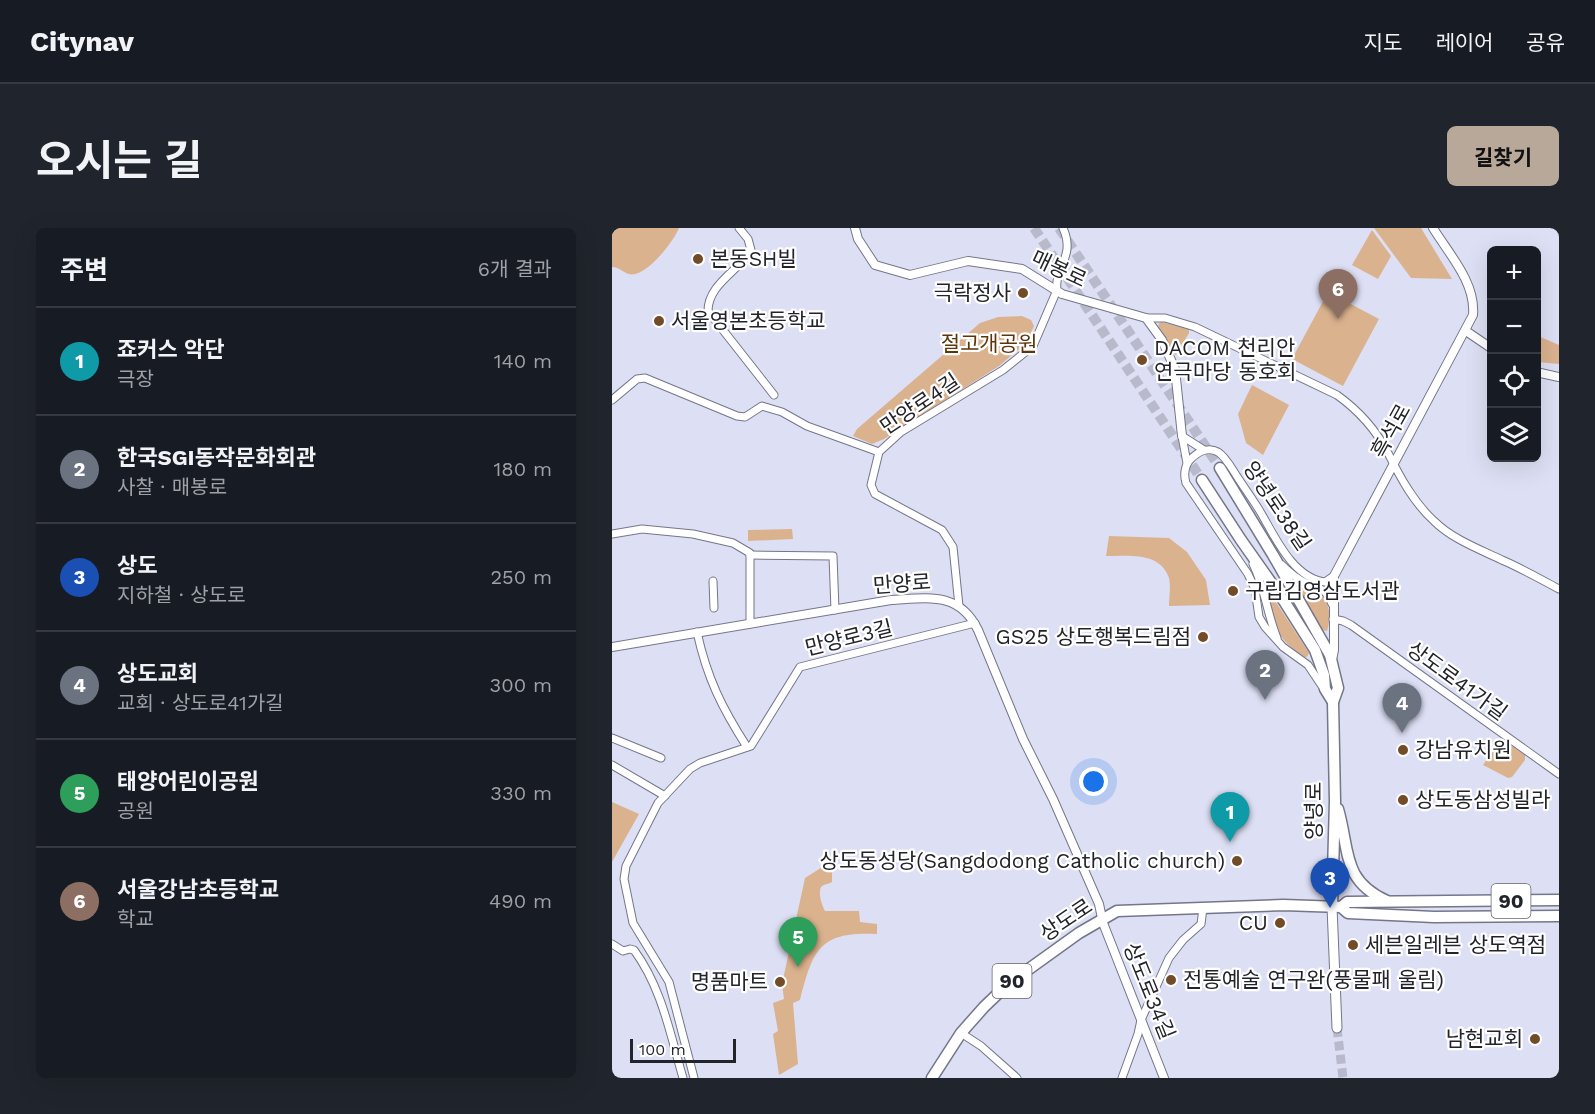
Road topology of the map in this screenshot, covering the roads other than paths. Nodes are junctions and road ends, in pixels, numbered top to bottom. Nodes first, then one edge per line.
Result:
1 (738, 228) edge
2 (855, 228) edge
3 (1063, 228) edge
4 (1433, 228) edge
5 (1057, 290) junction
6 (1146, 318) junction
7 (1466, 331) junction
8 (1487, 345) edge
9 (1541, 373) edge
10 (1559, 377) edge
11 (774, 395) dead end
12 (612, 400) edge
13 (1182, 436) junction
14 (1204, 450) junction
15 (879, 452) junction
16 (1393, 464) junction
17 (1187, 465) junction
18 (1220, 468) tunnel mouth
19 (1202, 480) tunnel mouth
20 (612, 534) edge
21 (1240, 540) junction
22 (750, 555) junction
23 (1273, 555) junction
24 (1334, 576) junction
25 (713, 581) dead end
26 (1322, 585) junction
27 (1559, 590) edge
28 (1332, 604) junction
29 (959, 606) junction
30 (714, 608) dead end
31 (835, 610) junction
32 (1333, 619) junction
33 (975, 623) junction
34 (750, 624) junction
35 (697, 632) junction
36 (1281, 645) junction
37 (612, 647) edge
38 (1332, 660) junction
39 (1325, 689) junction
40 (1333, 702) junction
41 (612, 738) edge
42 (747, 747) junction
43 (661, 758) dead end
44 (612, 765) edge
45 (1559, 774) edge
46 (665, 796) junction
47 (1335, 801) junction
48 (1559, 900) edge
49 (1393, 903) junction
50 (1337, 907) junction
51 (1203, 908) junction
52 (1559, 916) edge
53 (1102, 918) junction
54 (612, 944) edge
55 (1141, 1020) junction
56 (1337, 1028) tunnel mouth
57 (961, 1033) junction
58 (683, 1078) edge
59 (694, 1078) edge
60 (932, 1078) edge
61 (1017, 1078) edge
62 (1122, 1078) edge
63 (1164, 1078) edge

1 - 11 street
2 - 5 street, 매봉로
3 - 5 street, 만양로4길
4 - 7 street, 흑석로
5 - 6 street, 매봉로
5 - 15 street, 만양로4길
6 - 13 street
6 - 16 street
7 - 8 street
7 - 16 street, 흑석로
9 - 10 street
12 - 15 street
13 - 14 street, 양녕로38길
13 - 17 street
14 - 17 street
14 - 26 street, 양녕로38길
15 - 29 street, 만양로4길
16 - 24 street, 흑석로
16 - 27 street
17 - 36 street
18 - 23 main road, 양녕로
19 - 21 main road
20 - 22 street
21 - 36 street
21 - 39 main road
22 - 31 street
22 - 34 street
23 - 26 street
23 - 38 main road, 양녕로
24 - 26 street
24 - 28 street, 흑석로
25 - 30 street
26 - 28 street
28 - 32 street, 흑석로
29 - 31 street, 만양로
29 - 33 street, 만양로
31 - 34 street, 만양로
32 - 38 street, 흑석로
32 - 45 street, 상도로41가길
33 - 42 street, 만양로3길
33 - 53 street, 만양로
34 - 35 street, 만양로
35 - 37 street, 만양로
35 - 42 street
36 - 39 street
38 - 40 main road, 양녕로
39 - 40 main road
40 - 47 main road, 양녕로
41 - 43 street
42 - 46 street
44 - 46 street
46 - 59 street
47 - 49 main road
47 - 50 main road, 양녕로
48 - 49 main road, 상도로 / 90
49 - 50 main road, 상도로 / 90
50 - 51 main road, 상도로 / 90
50 - 52 main road, 상도로 / 90
50 - 56 main road, 양녕로
51 - 53 main road, 상도로 / 90
51 - 55 street
53 - 55 street, 상도로34길
53 - 57 main road, 상도로 / 90
54 - 58 street
55 - 62 street
55 - 63 street, 상도로34길
57 - 60 main road, 상도로 / 90
57 - 61 street

